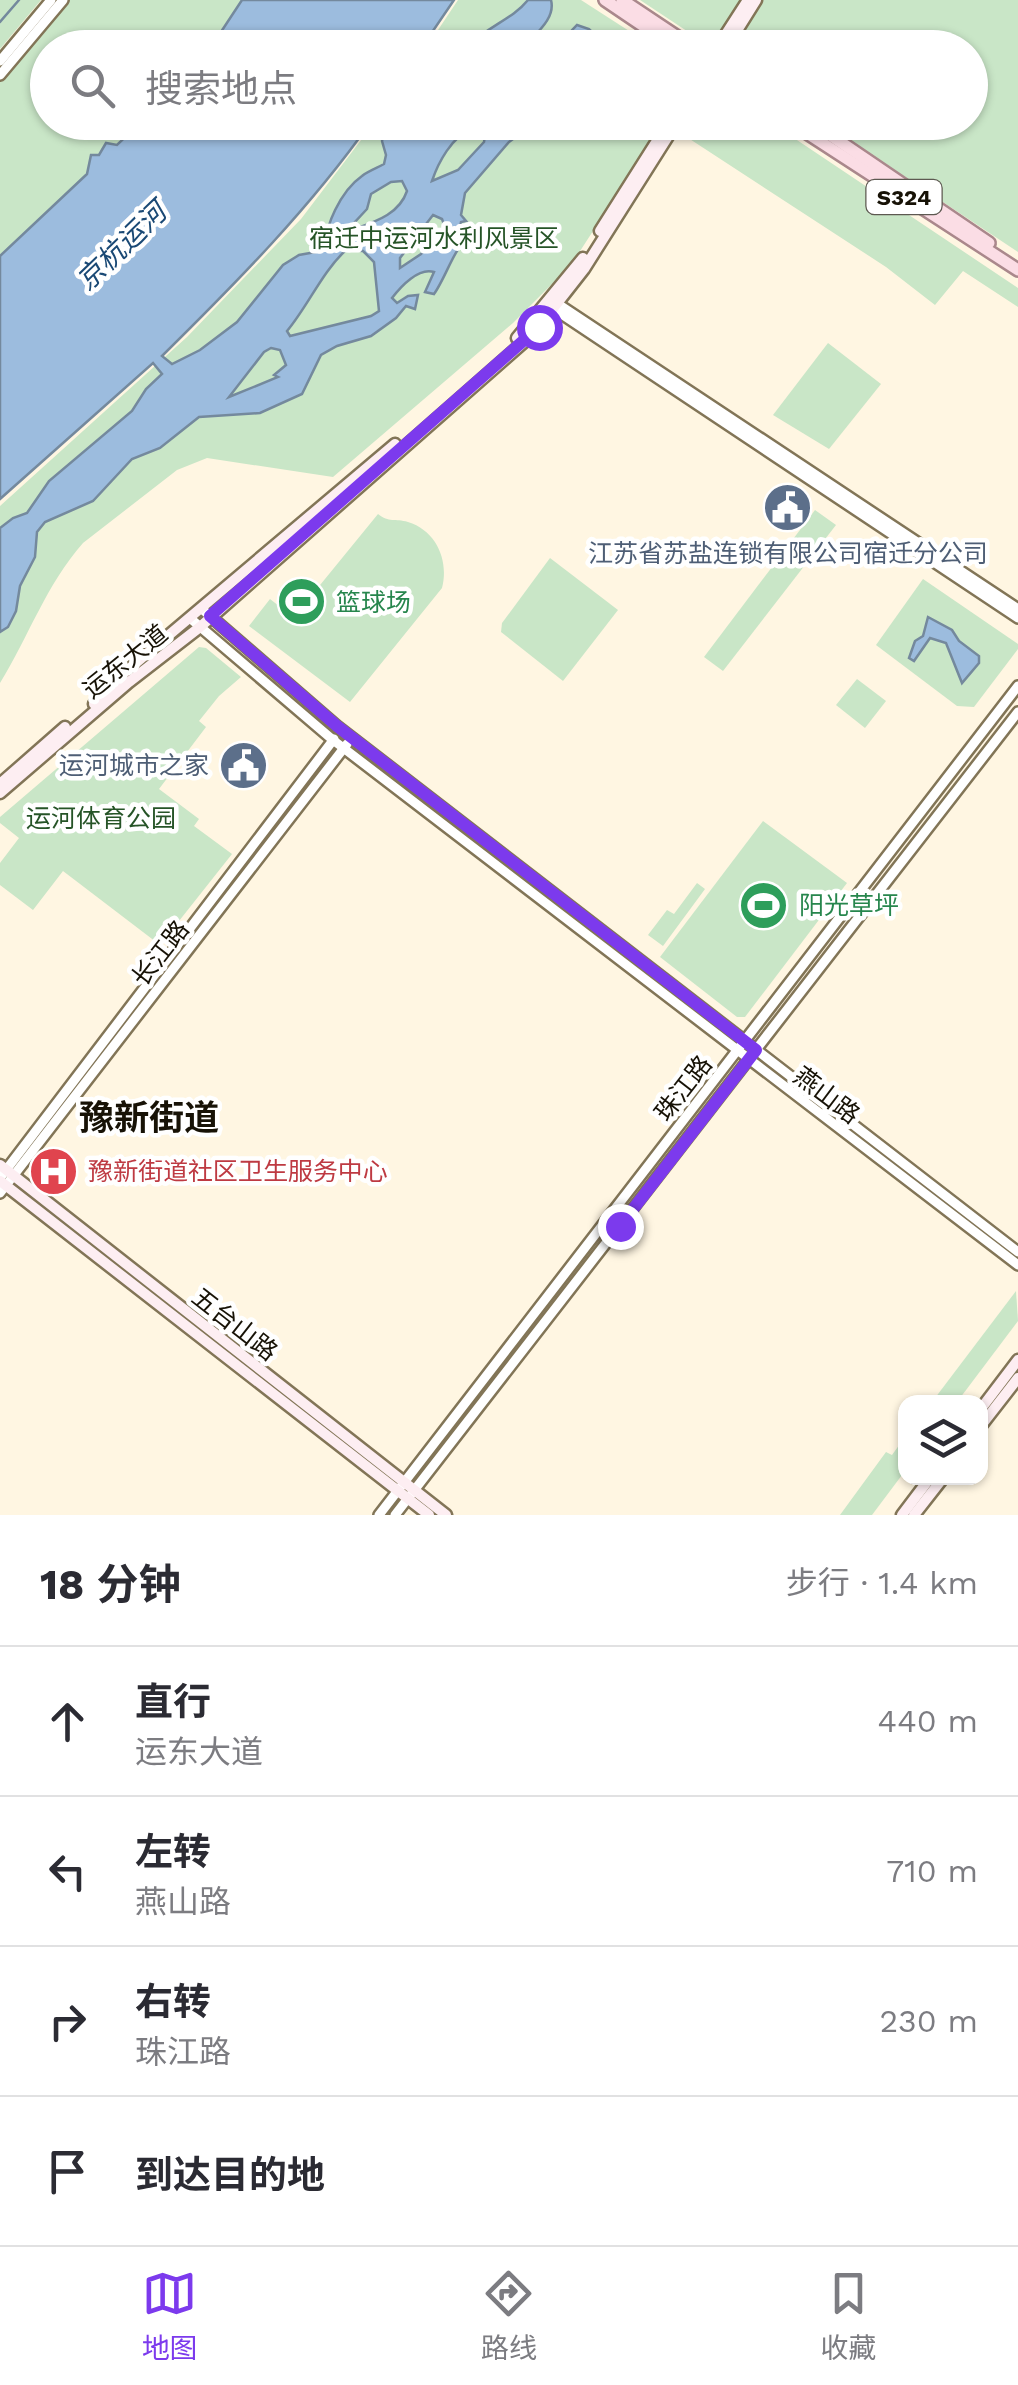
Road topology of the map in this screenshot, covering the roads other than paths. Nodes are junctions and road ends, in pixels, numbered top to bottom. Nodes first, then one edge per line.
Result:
1 (51, 0) edge
2 (63, 0) edge
3 (605, 0) edge
4 (622, 0) edge
5 (748, 0) edge
6 (756, 0) edge
7 (38, 30) edge
8 (649, 30) edge
9 (667, 30) edge
10 (729, 30) edge
11 (737, 30) edge
12 (30, 39) edge
13 (0, 61) edge
14 (0, 75) edge
15 (658, 140) edge
16 (666, 140) edge
17 (818, 140) edge
18 (838, 140) edge
19 (1018, 262) edge
20 (1018, 270) edge
21 (556, 306) junction
22 (1018, 609) edge
23 (206, 613) junction
24 (1018, 618) edge
25 (196, 623) junction
26 (1018, 686) edge
27 (1018, 712) edge
28 (342, 730) junction
29 (352, 738) junction
30 (333, 740) junction
31 (344, 748) junction
32 (0, 784) edge
33 (0, 793) edge
34 (744, 1041) junction
35 (756, 1050) junction
36 (737, 1051) junction
37 (749, 1060) junction
38 (4, 1178) edge
39 (1018, 1252) edge
40 (1018, 1265) edge
41 (1018, 1360) edge
42 (1018, 1378) edge
43 (988, 1399) edge
44 (988, 1417) edge
45 (925, 1485) edge
46 (938, 1485) edge
47 (401, 1486) junction
48 (411, 1494) junction
49 (379, 1515) edge
50 (395, 1515) edge
51 (429, 1515) edge
52 (446, 1515) edge
53 (902, 1515) edge
54 (914, 1515) edge

1 - 13 street
2 - 7 street
3 - 8 main road
4 - 9 main road
5 - 10 main road
6 - 11 main road
12 - 14 street
15 - 23 main road, 运东大道
16 - 21 main road, 运东大道
17 - 20 main road, S324
18 - 19 main road, S324
21 - 22 street
21 - 23 main road, 运东大道
21 - 24 street
23 - 25 main road, 运东大道
23 - 28 street, 燕山路
25 - 30 street, 燕山路
25 - 32 main road, 运东大道
25 - 33 main road, 运东大道
26 - 34 street, 珠江路
27 - 35 street, 珠江路
28 - 29 street, 燕山路
28 - 30 street, 长江路
29 - 31 street, 长江路
29 - 34 street, 燕山路
30 - 31 street, 燕山路
30 - 38 street, 长江路
31 - 36 street, 燕山路
31 - 38 street, 长江路
34 - 35 street, 燕山路
34 - 36 street, 珠江路
35 - 37 street, 珠江路
35 - 39 street, 燕山路
36 - 37 street, 燕山路
36 - 47 street, 珠江路
37 - 40 street, 燕山路
37 - 48 street, 珠江路
38 - 47 main road, 五台山路
41 - 43 main road
42 - 44 main road
45 - 53 main road
46 - 54 main road
47 - 48 main road, 五台山路
47 - 49 street, 珠江路
48 - 50 street, 珠江路
48 - 51 main road, 五台山路
48 - 52 main road, 五台山路

